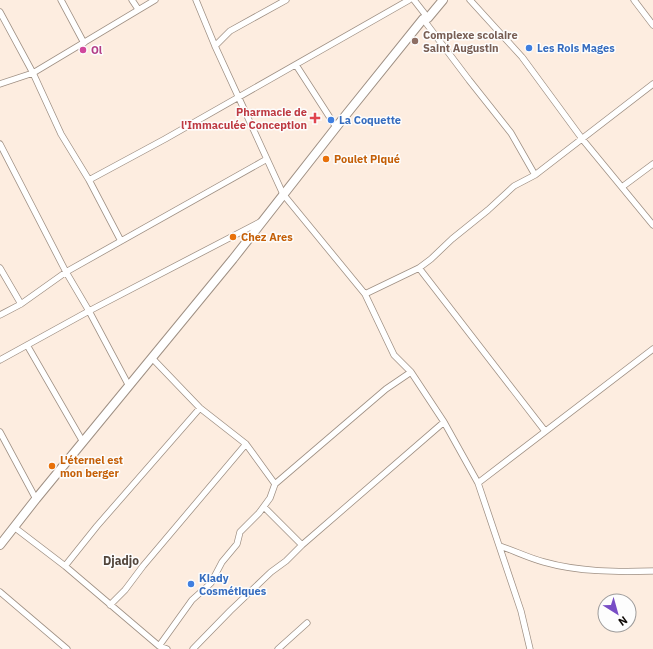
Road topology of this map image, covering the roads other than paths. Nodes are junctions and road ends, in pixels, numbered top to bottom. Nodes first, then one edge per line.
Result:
1 (60, 0) edge
2 (132, 0) edge
3 (156, 0) edge
4 (196, 0) edge
5 (286, 0) edge
6 (409, 0) edge
7 (414, 0) edge
8 (470, 0) edge
9 (634, 0) edge
10 (442, 1) edge
11 (138, 9) junction
12 (1, 16) edge
13 (425, 18) junction
14 (653, 25) edge
15 (84, 43) junction
16 (215, 46) junction
17 (296, 65) junction
18 (33, 73) junction
19 (0, 84) edge
20 (653, 84) edge
21 (239, 97) junction
22 (336, 128) junction
23 (583, 140) junction
24 (0, 144) edge
25 (267, 159) junction
26 (653, 164) edge
27 (535, 175) junction
28 (89, 180) junction
29 (622, 187) junction
30 (283, 194) junction
31 (264, 220) junction
32 (653, 225) edge
33 (121, 241) junction
34 (0, 268) edge
35 (420, 268) junction
36 (66, 272) junction
37 (365, 294) junction
38 (21, 304) junction
39 (89, 311) junction
40 (0, 315) edge
41 (27, 345) junction
42 (653, 349) edge
43 (152, 358) junction
44 (0, 360) edge
45 (412, 372) junction
46 (129, 386) junction
47 (200, 408) junction
48 (444, 422) junction
49 (545, 431) junction
50 (0, 432) edge
51 (83, 442) junction
52 (246, 444) junction
53 (478, 483) junction
54 (275, 484) junction
55 (36, 499) junction
56 (264, 507) junction
57 (14, 527) junction
58 (0, 545) edge
59 (302, 545) junction
60 (500, 546) junction
61 (65, 566) junction
62 (653, 571) edge
63 (0, 592) edge
64 (110, 605) junction
65 (307, 623) dead end
66 (159, 646) junction
67 (67, 649) edge
68 (166, 649) edge
69 (193, 649) edge
70 (278, 649) edge
71 (530, 649) edge

1 - 15 street
2 - 11 street
3 - 11 street
4 - 16 street
5 - 16 street
6 - 17 street
7 - 13 street
8 - 23 street
9 - 14 street
10 - 13 main road
11 - 15 street
12 - 18 street
13 - 22 main road
13 - 27 street
15 - 18 street
16 - 21 street
17 - 21 street
17 - 22 street
18 - 19 street
18 - 28 street
20 - 23 street
21 - 25 street
21 - 28 street
22 - 30 main road
23 - 27 street
23 - 29 street
24 - 36 street
25 - 30 street
25 - 33 street
26 - 29 street
27 - 35 street
28 - 33 street
29 - 32 street
30 - 31 main road
30 - 37 street
31 - 39 street
31 - 43 main road
33 - 36 street
34 - 38 street
35 - 37 street
35 - 49 street
36 - 38 street
36 - 39 street
37 - 45 street
38 - 40 street
39 - 41 street
39 - 46 street
41 - 44 street
41 - 51 street
42 - 49 street
43 - 46 main road
43 - 47 street
45 - 48 street
45 - 54 street
46 - 51 main road
47 - 52 street
47 - 61 street
48 - 53 street
48 - 59 street
49 - 53 street
50 - 55 street
51 - 55 main road
52 - 54 street
52 - 64 street
53 - 60 street
54 - 56 street
55 - 57 main road
56 - 59 street
56 - 66 street
57 - 58 main road
57 - 61 street
59 - 69 street
60 - 62 street
60 - 71 street
61 - 64 street
63 - 67 street
64 - 66 street
65 - 70 street
66 - 68 street

